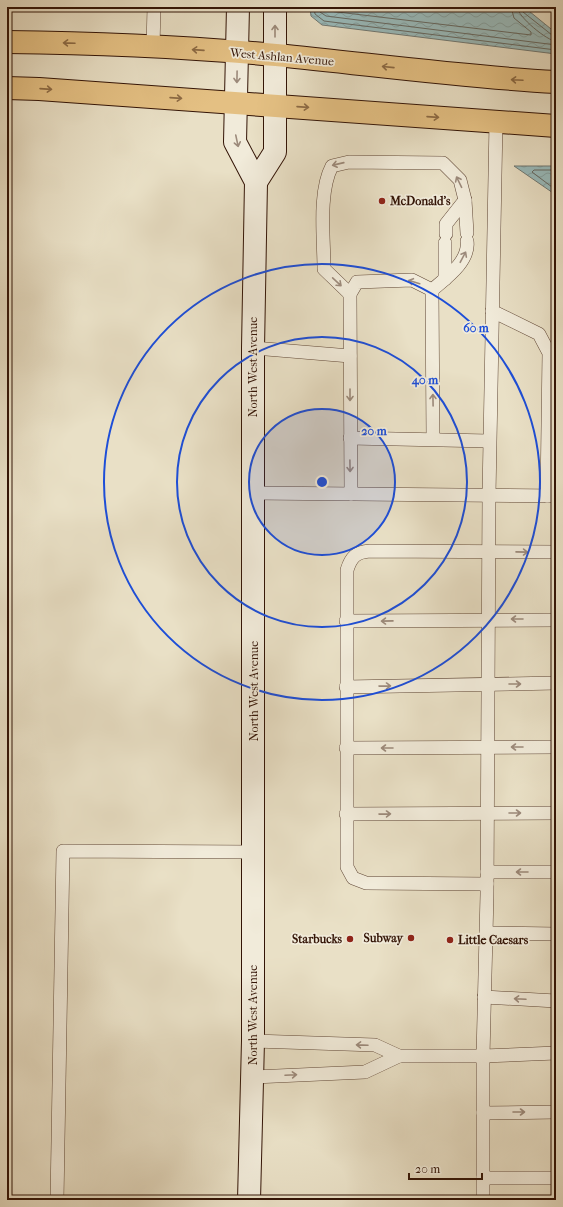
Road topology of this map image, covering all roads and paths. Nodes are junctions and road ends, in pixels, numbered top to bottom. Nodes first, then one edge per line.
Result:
1 (154, 7) edge
2 (238, 7) edge
3 (275, 7) edge
4 (7, 42) edge
5 (153, 47) junction
6 (237, 52) junction
7 (275, 55) junction
8 (556, 82) edge
9 (7, 88) edge
10 (236, 102) junction
11 (276, 105) junction
12 (496, 122) junction
13 (556, 126) edge
14 (256, 182) junction
15 (465, 200) junction
16 (445, 278) junction
17 (432, 290) junction
18 (350, 294) junction
19 (492, 311) junction
20 (253, 348) junction
21 (552, 352) edge
22 (350, 356) junction
23 (350, 438) junction
24 (434, 440) junction
25 (490, 441) junction
26 (254, 493) junction
27 (351, 494) junction
28 (489, 495) junction
29 (551, 496) edge
30 (488, 551) junction
31 (556, 552) edge
32 (488, 619) junction
33 (556, 620) edge
34 (346, 621) junction
35 (556, 683) edge
36 (488, 684) junction
37 (346, 686) junction
38 (488, 747) junction
39 (556, 747) edge
40 (346, 748) junction
41 (488, 813) junction
42 (556, 813) edge
43 (346, 814) junction
44 (254, 852) junction
45 (556, 872) edge
46 (487, 878) junction
47 (486, 933) junction
48 (556, 934) edge
49 (484, 997) junction
50 (556, 1001) edge
51 (253, 1041) junction
52 (556, 1053) edge
53 (398, 1056) junction
54 (483, 1056) junction
55 (252, 1077) junction
56 (556, 1112) edge
57 (483, 1113) junction
58 (483, 1178) junction
59 (556, 1178) edge
60 (58, 1200) edge
61 (249, 1200) edge
62 (483, 1200) edge

1 - 5 lane
2 - 6 main road, North West Avenue
7 -> 3 main road
5 -> 4 main road, West Ashlan Avenue
6 -> 5 main road, West Ashlan Avenue
6 - 7 main road, West Ashlan Avenue
6 -> 10 main road, North West Avenue
8 -> 7 main road, West Ashlan Avenue
7 - 11 main road
9 -> 10 main road
10 - 11 main road
10 -> 14 main road, North West Avenue
11 -> 12 main road
11 - 14 main road
12 - 13 main road
12 - 19 lane
14 - 20 main road, North West Avenue
15 - 16 lane
16 -> 15 lane
15 -> 18 lane
16 - 17 lane
17 -> 18 lane
24 -> 17 lane
18 - 22 lane
19 - 21 lane
19 - 25 lane
20 - 22 lane
20 - 26 main road, North West Avenue
21 - 29 lane
22 -> 23 lane
23 - 24 lane
23 -> 27 lane
24 - 25 lane
25 - 28 lane
26 - 27 lane
26 - 44 main road, North West Avenue
27 - 28 lane
28 - 29 lane
28 - 30 lane
30 -> 31 lane
30 - 32 lane
30 - 34 lane
33 -> 32 lane
32 -> 34 lane
32 - 36 lane
34 - 37 lane
36 -> 35 lane
37 -> 36 lane
36 - 38 lane
37 - 40 lane
39 -> 38 lane
38 -> 40 lane
38 - 41 lane
40 - 43 lane
41 -> 42 lane
43 -> 41 lane
41 - 46 lane
43 - 46 lane
44 - 51 main road, North West Avenue
44 - 60 lane
45 -> 46 lane
46 - 47 lane
47 - 48 lane
47 - 49 lane
50 -> 49 lane
49 - 54 lane
53 -> 51 lane
51 - 55 main road, North West Avenue
52 - 54 lane
53 - 54 lane
55 -> 53 lane
54 - 57 lane
55 - 61 main road, North West Avenue
57 -> 56 lane
57 - 58 lane
58 - 59 lane
58 - 62 lane

